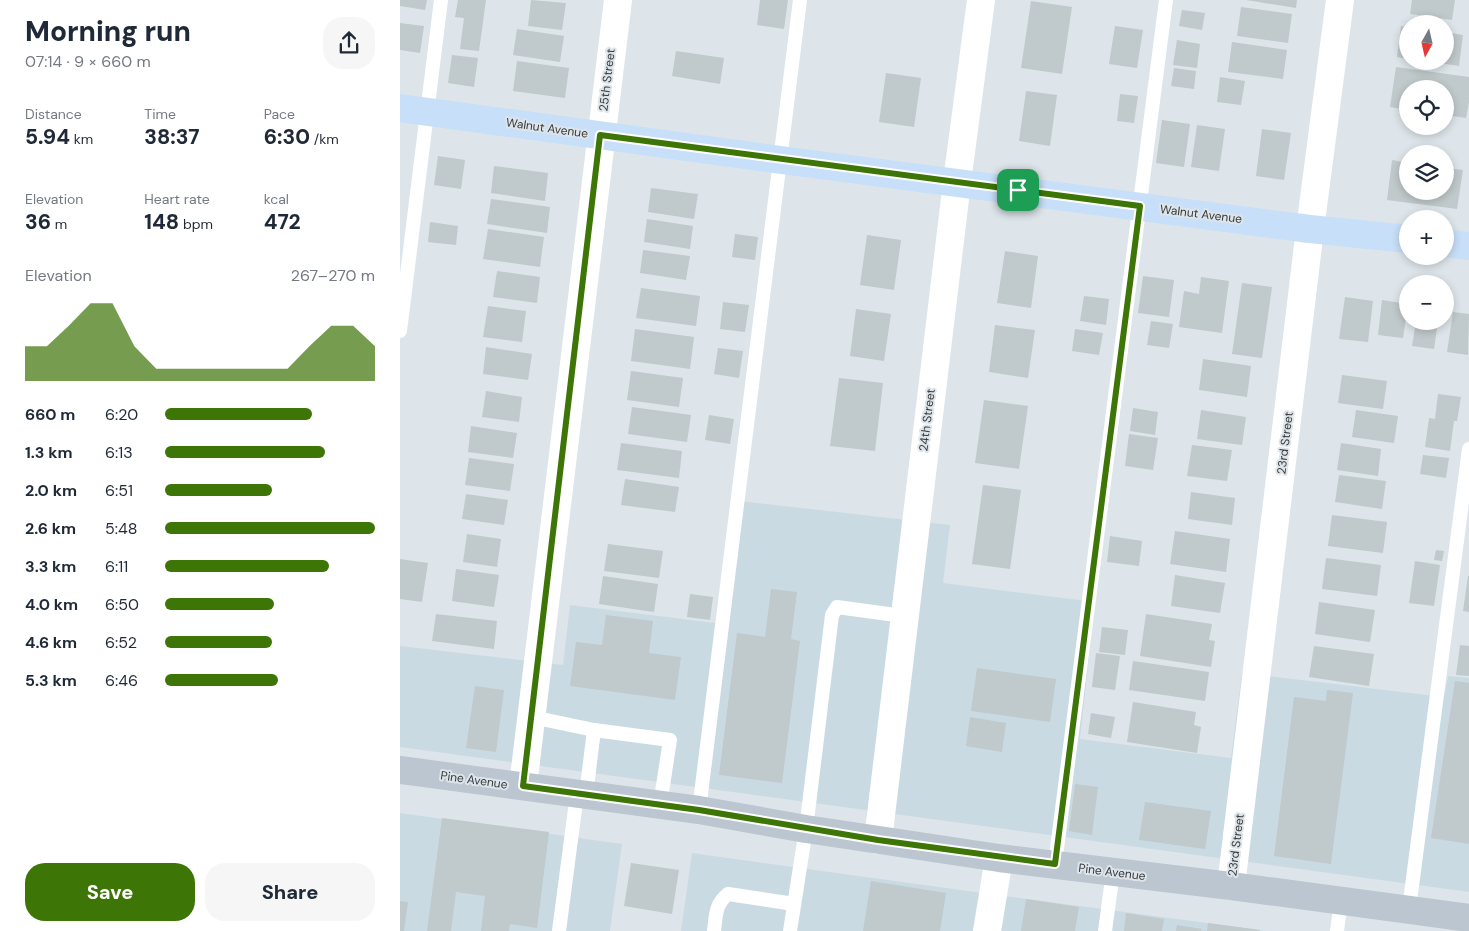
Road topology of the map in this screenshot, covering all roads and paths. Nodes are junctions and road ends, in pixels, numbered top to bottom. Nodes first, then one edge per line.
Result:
1 (441, 0) edge
2 (618, 0) edge
3 (800, 0) edge
4 (981, 0) edge
5 (1166, 0) edge
6 (1340, 0) edge
7 (400, 108) edge
8 (427, 112) junction
9 (600, 135) junction
10 (781, 160) junction
11 (957, 182) junction
12 (1140, 206) junction
13 (1310, 229) junction
14 (1399, 238) edge
15 (1454, 244) edge
16 (1469, 246) edge
17 (400, 331) edge
18 (1469, 449) edge
19 (903, 616) junction
20 (532, 717) junction
21 (594, 730) junction
22 (400, 770) edge
23 (523, 786) junction
24 (582, 794) junction
25 (660, 805) junction
26 (699, 810) junction
27 (806, 829) junction
28 (878, 840) junction
29 (999, 858) junction
30 (1055, 864) junction
31 (1113, 872) junction
32 (1231, 886) junction
33 (1341, 901) junction
34 (794, 904) junction
35 (1409, 909) junction
36 (1469, 918) edge
37 (558, 931) edge
38 (714, 931) edge
39 (790, 931) edge
40 (987, 931) edge
41 (1105, 931) edge
42 (1337, 931) edge

1 - 8 lane
2 - 9 street, 25th Street
3 - 10 lane
4 - 11 street, 24th Street
5 - 12 lane
6 - 13 street, 23rd Street
7 - 8 main road, Walnut Avenue
8 - 9 main road, Walnut Avenue
8 - 17 lane
9 - 10 main road, Walnut Avenue
9 - 20 street, 25th Street
10 - 11 main road, Walnut Avenue
10 - 26 lane
11 - 12 main road, Walnut Avenue
11 - 19 street, 24th Street
12 - 13 main road, Walnut Avenue
12 - 30 lane
13 - 14 main road, Walnut Avenue
13 - 32 street, 23rd Street
15 - 16 main road
18 - 35 lane
19 - 27 lane
19 - 28 street, 24th Street
20 - 21 lane
20 - 23 street, 25th Street
21 - 24 lane
21 - 25 lane
22 - 23 main road, Pine Avenue
23 - 24 main road, Pine Avenue
24 - 25 main road, Pine Avenue
24 - 37 lane
25 - 26 main road, Pine Avenue
26 - 27 main road, Pine Avenue
27 - 28 main road, Pine Avenue
27 - 34 lane
28 - 29 main road, Pine Avenue
29 - 30 main road, Pine Avenue
29 - 40 street
30 - 31 main road, Pine Avenue
31 - 32 main road, Pine Avenue
31 - 41 lane
32 - 33 main road, Pine Avenue
33 - 35 main road, Pine Avenue
33 - 42 lane
34 - 38 lane
34 - 39 lane
35 - 36 main road, Pine Avenue

